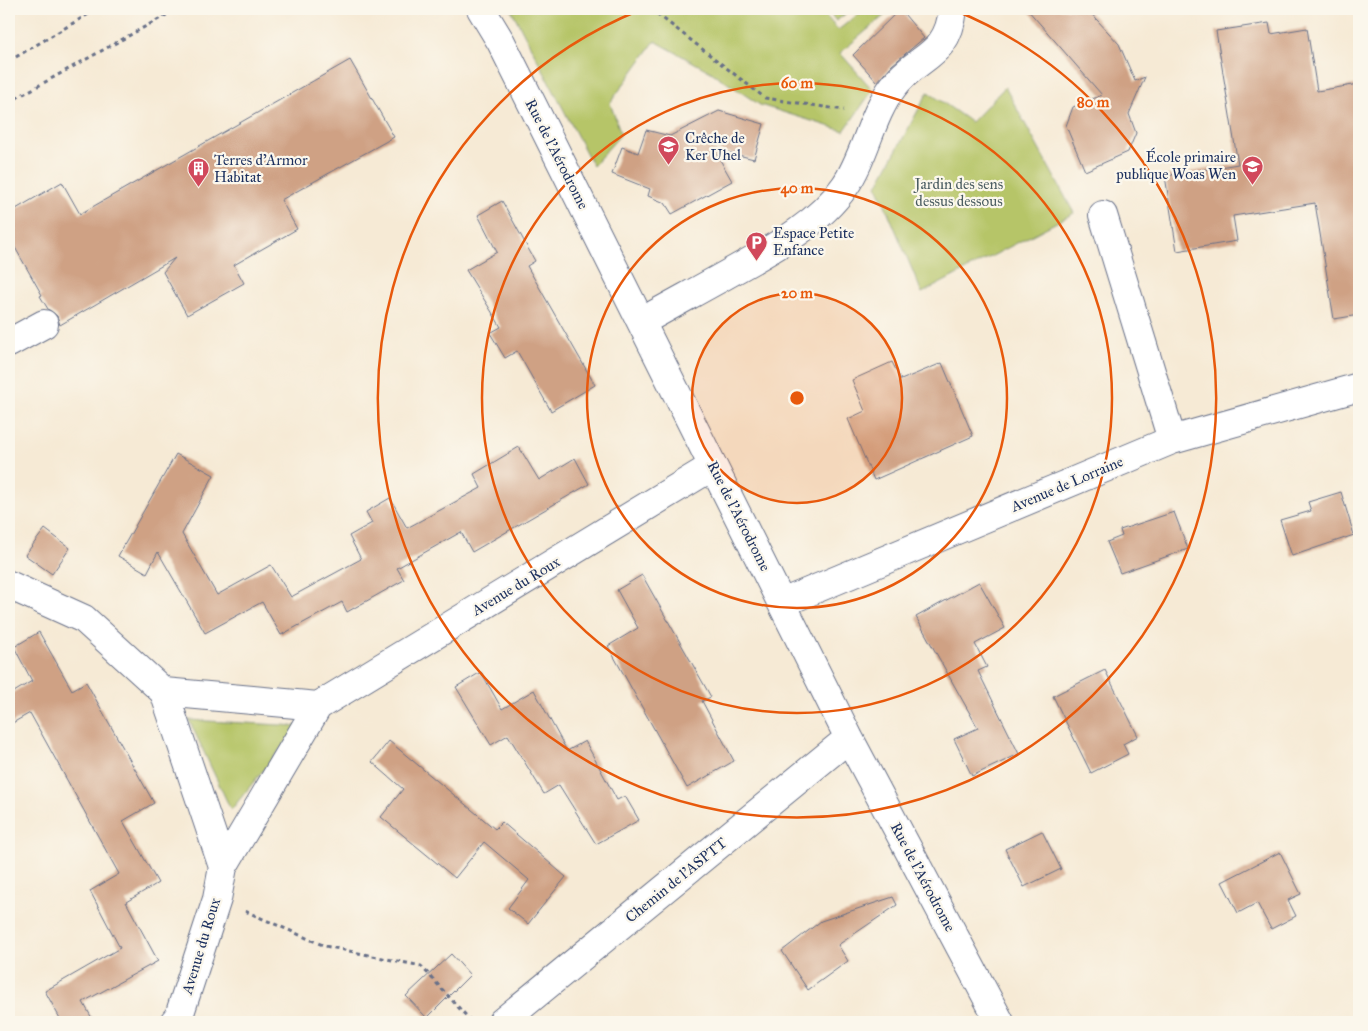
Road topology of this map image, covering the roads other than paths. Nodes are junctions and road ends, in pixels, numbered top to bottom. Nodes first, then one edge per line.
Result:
1 (481, 9) edge
2 (953, 9) edge
3 (1103, 214) dead end
4 (641, 322) junction
5 (44, 324) dead end
6 (9, 343) edge
7 (1359, 387) edge
8 (1172, 440) junction
9 (714, 466) junction
10 (9, 585) edge
11 (782, 603) junction
12 (164, 692) junction
13 (318, 706) junction
14 (849, 738) junction
15 (223, 867) junction
16 (174, 1022) edge
17 (502, 1022) edge
18 (1000, 1022) edge

1 - 4 street, Rue de l'Aérodrome
2 - 4 street
3 - 8 street
4 - 9 street, Rue de l'Aérodrome
5 - 6 street
7 - 8 street, Avenue de Lorraine
8 - 11 street, Avenue de Lorraine
9 - 11 street, Rue de l'Aérodrome
9 - 13 street, Avenue du Roux
10 - 12 street, Avenue du Roux
11 - 14 street, Rue de l'Aérodrome
12 - 13 street
12 - 15 street, Avenue du Roux
13 - 15 street, Avenue du Roux
14 - 17 street, Chemin de l'ASPTT
14 - 18 street, Rue de l'Aérodrome
15 - 16 street, Avenue du Roux

